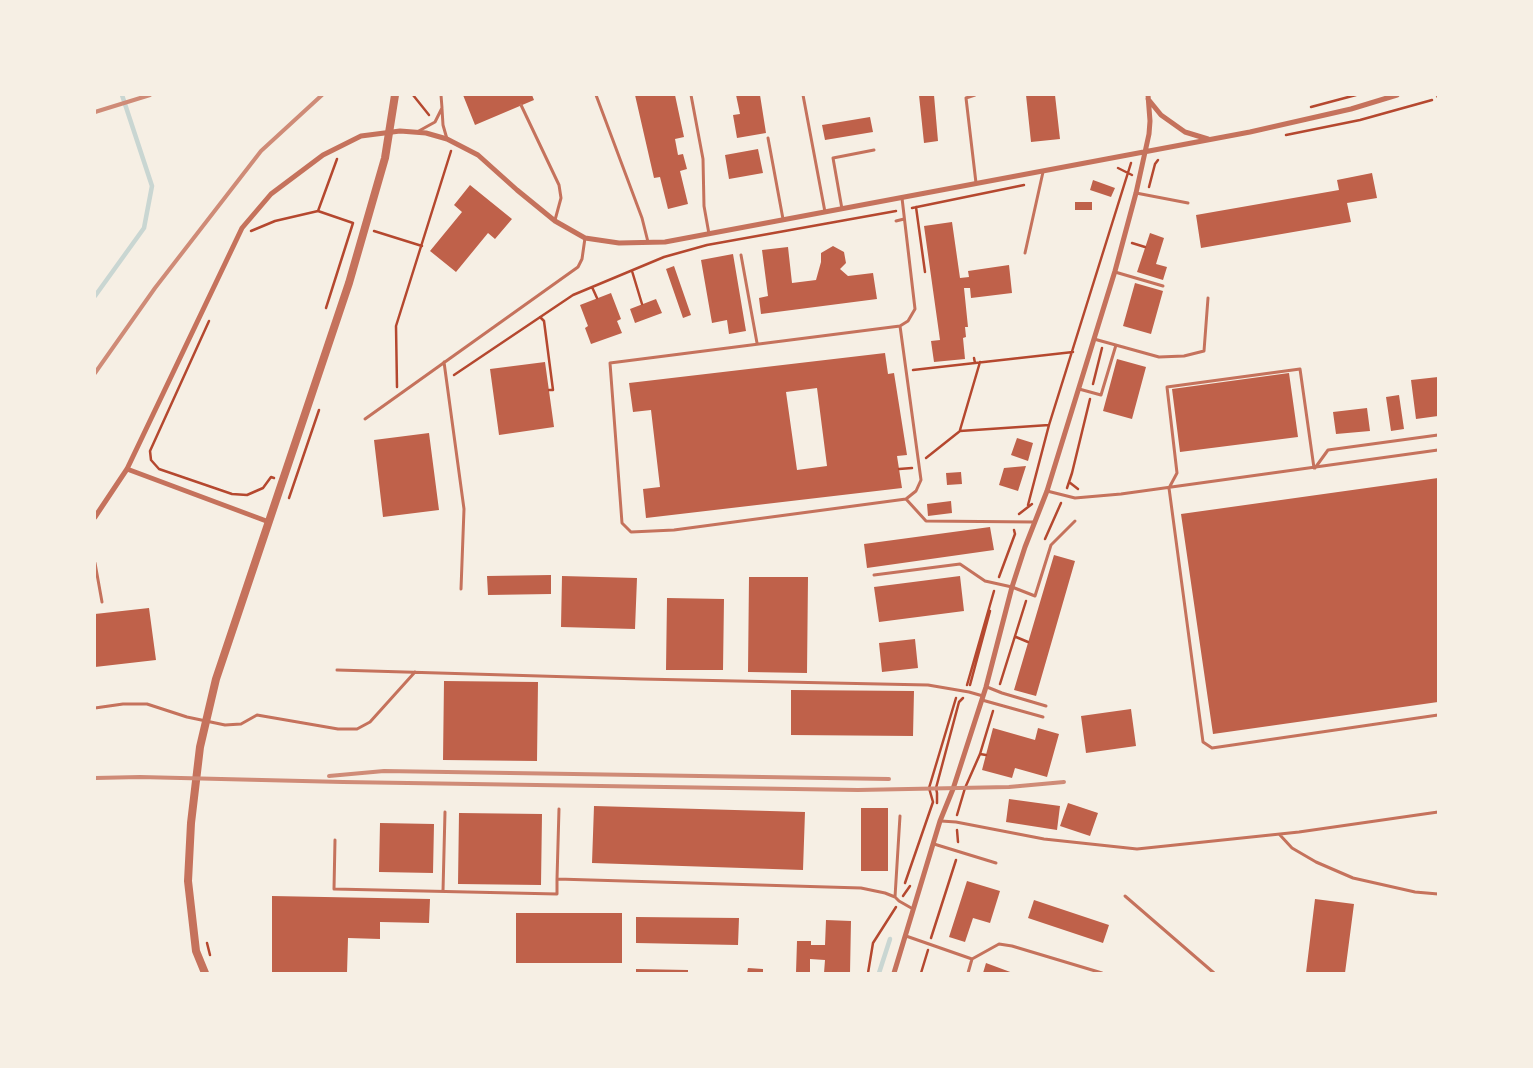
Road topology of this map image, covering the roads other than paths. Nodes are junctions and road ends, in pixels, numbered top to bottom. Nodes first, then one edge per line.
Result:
1 (395, 95) edge
2 (441, 95) edge
3 (596, 95) edge
4 (691, 95) edge
5 (803, 95) edge
6 (975, 95) edge
7 (1397, 95) edge
8 (1148, 97) edge
9 (521, 105) dead end
10 (442, 108) junction
11 (417, 132) junction
12 (768, 138) dead end
13 (447, 139) junction
14 (1211, 140) junction
15 (874, 150) dead end
16 (1144, 153) junction
17 (1043, 172) junction
18 (976, 184) junction
19 (1136, 193) junction
20 (902, 198) junction
21 (1188, 203) dead end
22 (842, 210) junction
23 (825, 213) junction
24 (904, 219) junction
25 (783, 220) junction
26 (554, 221) junction
27 (896, 221) dead end
28 (709, 234) junction
29 (585, 238) junction
30 (648, 243) junction
31 (1025, 253) dead end
32 (741, 255) dead end
33 (1115, 272) junction
34 (1163, 286) dead end
35 (1208, 298) dead end
36 (900, 326) junction
37 (1094, 338) junction
38 (756, 343) junction
39 (1116, 345) junction
40 (444, 362) junction
41 (1079, 389) junction
42 (365, 419) dead end
43 (1438, 435) edge
44 (1438, 450) edge
45 (1314, 468) junction
46 (127, 469) junction
47 (1169, 488) junction
48 (1047, 491) junction
49 (906, 499) junction
50 (95, 516) edge
51 (1075, 521) dead end
52 (270, 522) junction
53 (1034, 522) junction
54 (95, 563) edge
55 (874, 574) dead end
56 (1012, 587) junction
57 (461, 589) dead end
58 (102, 602) dead end
59 (337, 670) dead end
60 (415, 672) junction
61 (986, 687) junction
62 (982, 698) junction
63 (1046, 706) dead end
64 (95, 708) edge
65 (1438, 715) edge
66 (1043, 717) dead end
67 (559, 809) dead end
68 (444, 812) dead end
69 (1438, 812) edge
70 (900, 816) dead end
71 (940, 821) junction
72 (1280, 834) junction
73 (335, 840) dead end
74 (934, 844) junction
75 (996, 863) dead end
76 (557, 880) junction
77 (443, 892) junction
78 (1438, 894) edge
79 (1125, 896) dead end
80 (895, 897) junction
81 (914, 909) junction
82 (906, 936) junction
83 (972, 959) junction
84 (204, 973) edge
85 (894, 973) edge
86 (968, 973) edge
87 (1102, 973) edge
88 (1214, 973) edge

1 - 52 street
2 - 10 lane
3 - 30 lane
4 - 28 lane
5 - 23 lane
6 - 18 lane
7 - 14 street
8 - 14 street
8 - 16 street
9 - 26 lane
10 - 11 lane
10 - 13 lane
11 - 13 street
11 - 46 street
12 - 25 lane
13 - 26 street
14 - 16 street
15 - 22 lane
16 - 17 street
16 - 19 street
17 - 18 street
17 - 31 lane
18 - 20 street
19 - 21 lane
19 - 33 street
20 - 22 street
20 - 24 lane
22 - 23 street
23 - 25 street
24 - 27 lane
24 - 36 lane
25 - 28 street
26 - 29 street
28 - 30 street
29 - 30 street
29 - 40 lane
32 - 38 lane
33 - 34 lane
33 - 37 street
35 - 39 lane
36 - 38 lane
36 - 49 lane
37 - 39 lane
37 - 41 street
38 - 49 lane
39 - 41 lane
40 - 42 lane
40 - 57 lane
41 - 48 street
43 - 45 lane
44 - 45 lane
45 - 47 lane
45 - 47 lane
46 - 50 street
46 - 52 street
47 - 48 lane
47 - 65 lane
48 - 53 street
49 - 53 lane
51 - 56 lane
52 - 84 street
53 - 56 street
54 - 58 lane
55 - 56 lane
56 - 61 street
59 - 60 lane
60 - 62 lane
60 - 64 lane
61 - 62 street
61 - 63 lane
62 - 66 lane
62 - 71 street
67 - 76 lane
68 - 77 lane
69 - 72 lane
70 - 80 lane
71 - 72 lane
71 - 74 street
72 - 78 lane
73 - 77 lane
74 - 75 lane
74 - 81 street
76 - 77 lane
76 - 80 lane
79 - 88 lane
80 - 81 lane
81 - 82 street
82 - 83 lane
82 - 85 street
83 - 86 lane
83 - 87 lane

